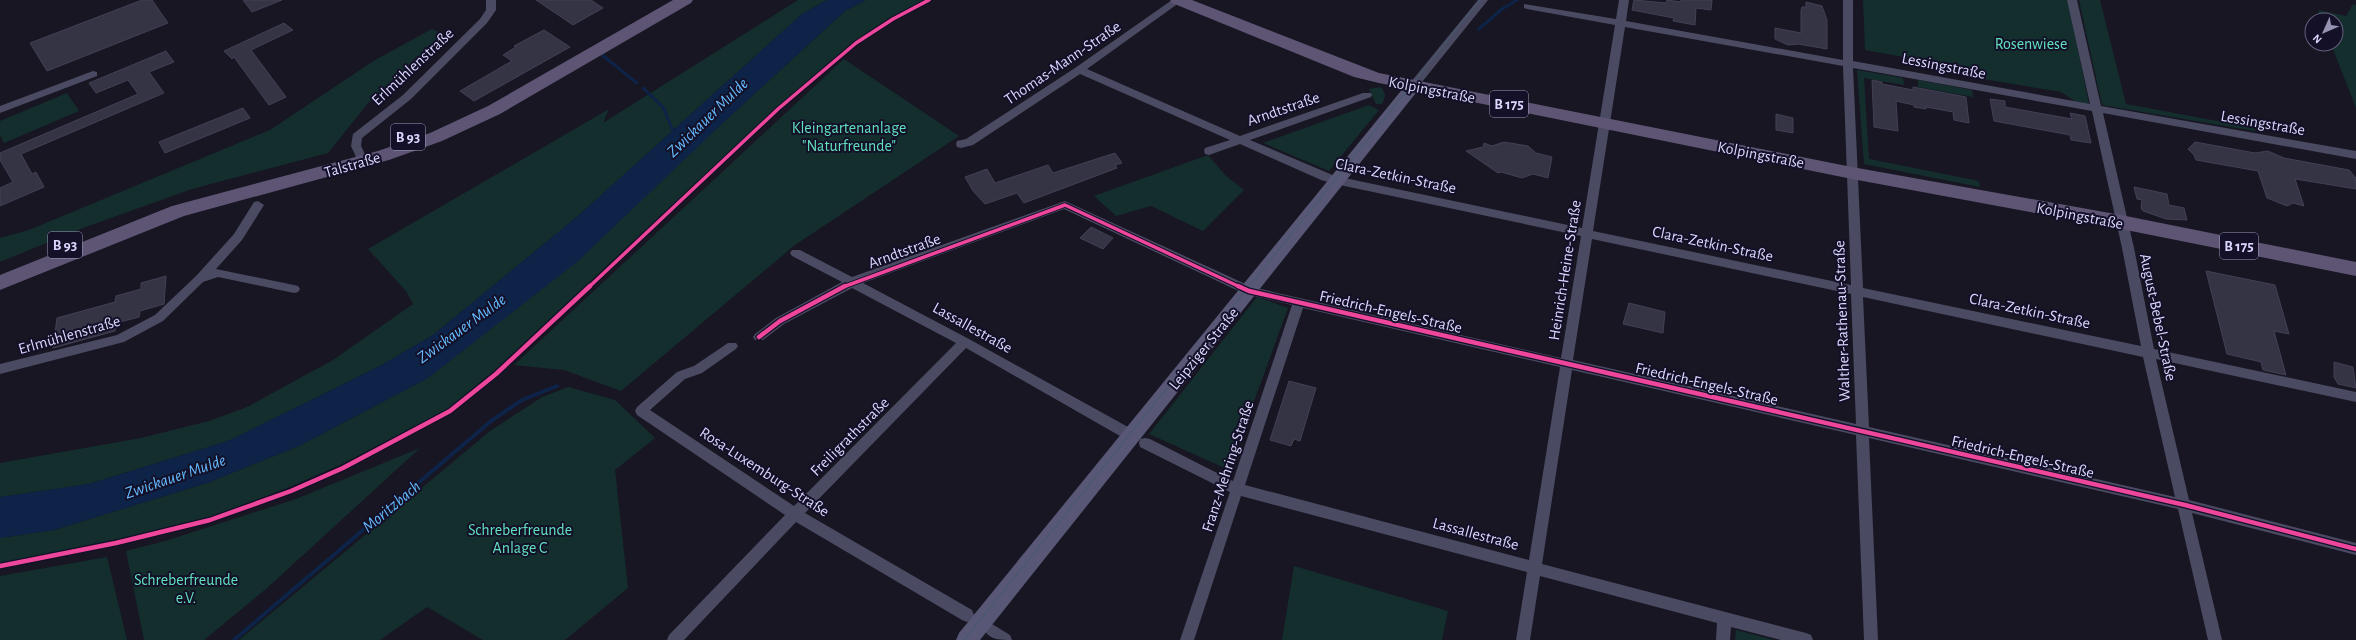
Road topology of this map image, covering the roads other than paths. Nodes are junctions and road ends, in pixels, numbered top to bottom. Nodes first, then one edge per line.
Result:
1 (491, 0) edge
2 (664, 0) edge
3 (685, 0) edge
4 (1178, 0) edge
5 (1483, 0) edge
6 (1624, 0) edge
7 (1848, 0) edge
8 (2072, 0) edge
9 (1527, 6) dead end
10 (1620, 23) junction
11 (1848, 64) junction
12 (1079, 70) junction
13 (93, 74) dead end
14 (1414, 85) junction
15 (1367, 95) dead end
16 (2098, 109) junction
17 (0, 110) edge
18 (1603, 130) junction
19 (1238, 139) junction
20 (961, 144) dead end
21 (1209, 151) dead end
22 (360, 154) junction
23 (2356, 155) edge
24 (1852, 173) junction
25 (1338, 180) junction
26 (258, 205) dead end
27 (1065, 205) joint
28 (2121, 222) junction
29 (1587, 234) junction
30 (796, 253) dead end
31 (2356, 269) edge
32 (0, 273) edge
33 (199, 279) junction
34 (852, 282) junction
35 (0, 283) edge
36 (294, 289) dead end
37 (1249, 291) junction
38 (1857, 291) junction
39 (1299, 302) junction
40 (760, 337) dead end
41 (965, 342) junction
42 (732, 346) dead end
43 (2148, 352) junction
44 (1568, 364) junction
45 (0, 369) edge
46 (2356, 397) edge
47 (1863, 432) junction
48 (1138, 439) junction
49 (1237, 489) junction
50 (2185, 505) junction
51 (795, 514) junction
52 (2356, 549) edge
53 (1533, 567) junction
54 (967, 615) dead end
55 (1724, 618) junction
56 (992, 632) dead end
57 (674, 640) edge
58 (968, 640) edge
59 (1005, 640) edge
60 (1187, 640) edge
61 (1523, 640) edge
62 (1723, 640) edge
63 (1806, 640) edge
64 (1871, 640) edge
65 (2215, 640) edge

1 - 22 street, Erlmühlenstraße
2 - 22 main road, Talstraße / B 93
3 - 35 main road, Talstraße / B 93
4 - 12 street, Thomas-Mann-Straße
4 - 14 main road, Kolpingstraße / B 175
5 - 14 street, Leipziger Straße
6 - 10 street, Heinrich-Heine-Straße
7 - 11 street, Walther-Rathenau-Straße
8 - 16 street, August-Bebel-Straße
9 - 10 street, Lessingstraße
10 - 11 street, Lessingstraße
10 - 18 street, Heinrich-Heine-Straße
11 - 16 street, Lessingstraße
11 - 24 street, Walther-Rathenau-Straße
12 - 19 street, Clara-Zetkin-Straße
12 - 20 street, Thomas-Mann-Straße
13 - 17 street
14 - 18 main road, Kolpingstraße / B 175
14 - 25 street, Leipziger Straße
15 - 19 street, Arndtstraße
16 - 23 street, Lessingstraße
16 - 28 street, August-Bebel-Straße
18 - 24 main road, Kolpingstraße / B 175
18 - 29 street, Heinrich-Heine-Straße
19 - 21 street, Arndtstraße
19 - 25 street, Clara-Zetkin-Straße
22 - 32 main road, Talstraße / B 93
24 - 28 main road, Kolpingstraße / B 175
24 - 38 street, Walther-Rathenau-Straße
25 - 29 street, Clara-Zetkin-Straße
25 - 37 street, Leipziger Straße
26 - 33 street, Erlmühlenstraße
27 - 34 street, Arndtstraße
27 - 37 street, Friedrich-Engels-Straße
28 - 31 main road, Kolpingstraße / B 175
28 - 43 street, August-Bebel-Straße
29 - 38 street, Clara-Zetkin-Straße
29 - 44 street, Heinrich-Heine-Straße
30 - 34 street, Lassallestraße
33 - 36 street, Erlmühlenstraße
33 - 45 street, Erlmühlenstraße
34 - 40 street, Arndtstraße
34 - 41 street, Lassallestraße
37 - 39 street, Friedrich-Engels-Straße
37 - 48 street, Leipziger Straße
38 - 43 street, Clara-Zetkin-Straße
38 - 47 street, Walther-Rathenau-Straße
39 - 44 street, Friedrich-Engels-Straße
39 - 49 street, Franz-Mehring-Straße
41 - 48 street, Lassallestraße
41 - 51 street, Freiligrathstraße
42 - 51 street, Rosa-Luxemburg-Straße
43 - 46 street, Clara-Zetkin-Straße
43 - 50 street, August-Bebel-Straße
44 - 47 street, Friedrich-Engels-Straße
44 - 53 street, Heinrich-Heine-Straße
47 - 50 street, Friedrich-Engels-Straße
47 - 64 street, Walther-Rathenau-Straße
48 - 49 street, Lassallestraße
48 - 58 street, Leipziger Straße
49 - 53 street, Lassallestraße
49 - 60 street, Franz-Mehring-Straße
50 - 52 street, Friedrich-Engels-Straße
50 - 65 street, August-Bebel-Straße
51 - 54 street, Rosa-Luxemburg-Straße
51 - 57 street, Freiligrathstraße
53 - 55 street, Lassallestraße
53 - 61 street, Heinrich-Heine-Straße
55 - 62 street
55 - 63 street, Lassallestraße
56 - 59 street

